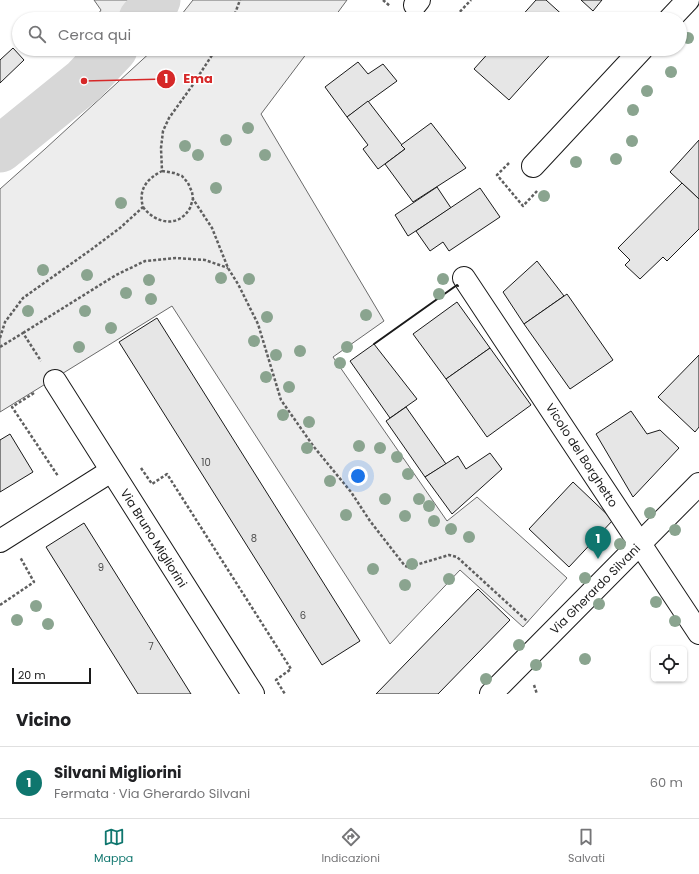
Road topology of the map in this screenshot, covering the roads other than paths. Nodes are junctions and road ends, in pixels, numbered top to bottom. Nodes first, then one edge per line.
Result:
1 (688, 0) edge
2 (677, 12) edge
3 (635, 56) edge
4 (533, 166) dead end
5 (464, 278) dead end
6 (55, 381) road end
7 (111, 471) junction
8 (699, 484) edge
9 (0, 541) edge
10 (640, 544) junction
11 (699, 633) edge
12 (499, 690) edge
13 (253, 694) edge

1 - 2 street
3 - 4 street
5 - 10 street, Vicolo del Borghetto
6 - 7 street, Via Bruno Migliorini
7 - 9 street
7 - 13 street, Via Bruno Migliorini
8 - 10 street, Via Gherardo Silvani
10 - 11 street, Vicolo del Borghetto
10 - 12 street, Via Gherardo Silvani

